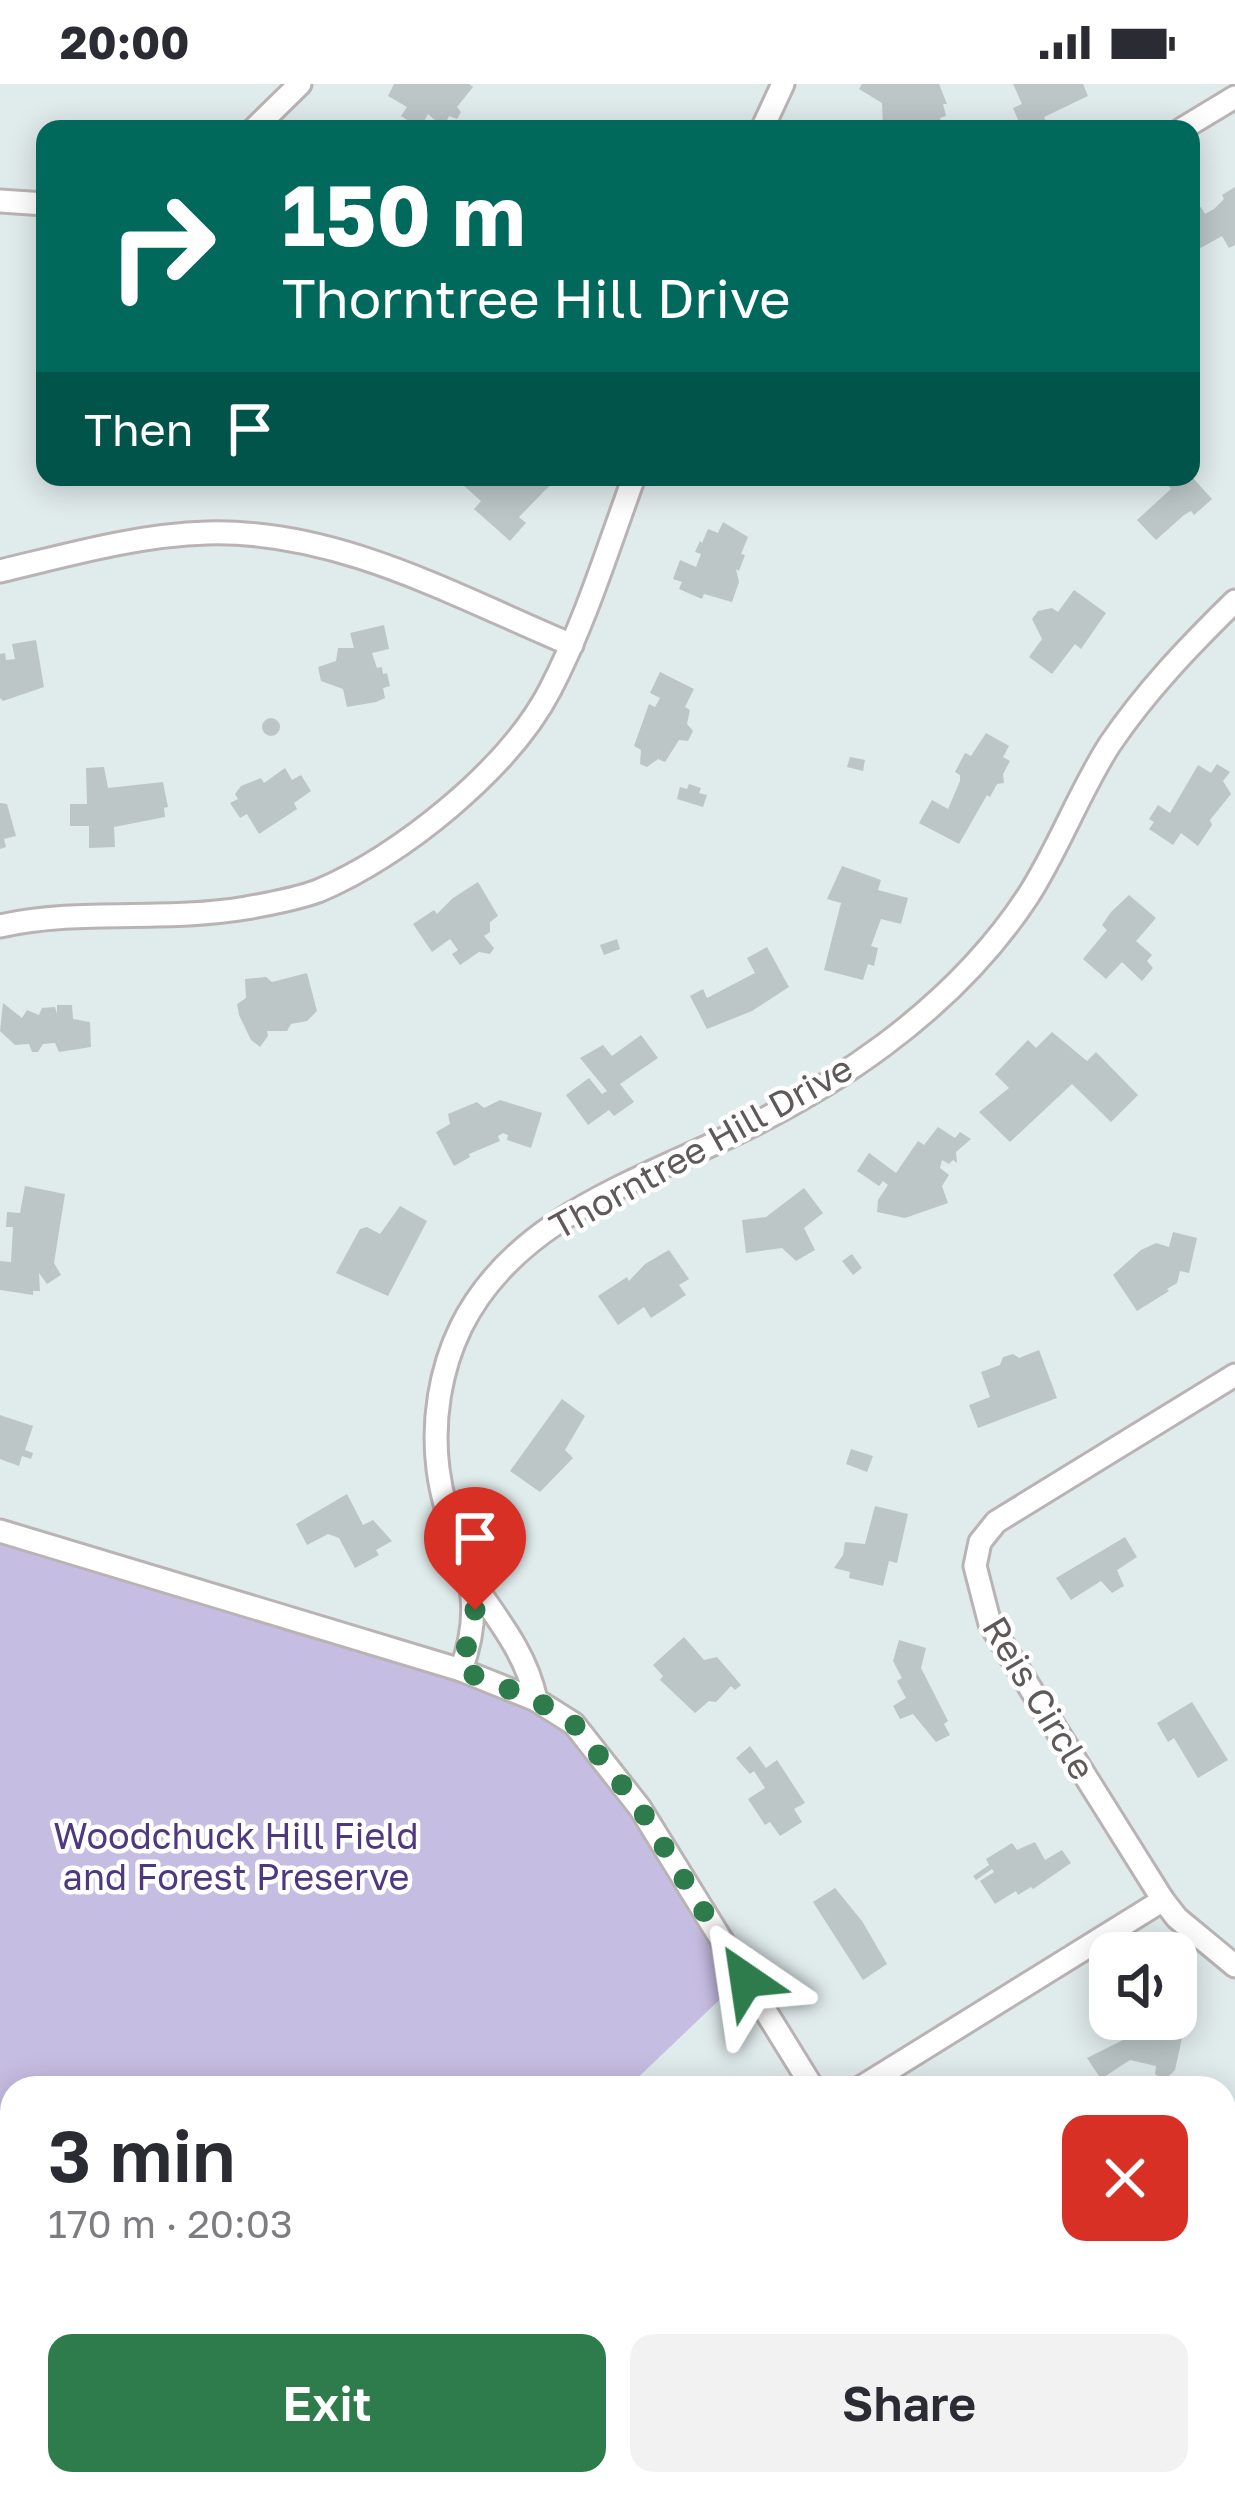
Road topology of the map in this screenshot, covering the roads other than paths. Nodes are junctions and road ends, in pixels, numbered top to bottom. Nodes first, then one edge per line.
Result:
1 (300, 84) edge
2 (783, 84) edge
3 (1235, 97) edge
4 (263, 120) edge
5 (765, 120) edge
6 (1197, 120) edge
7 (0, 201) edge
8 (36, 203) edge
9 (631, 486) edge
10 (0, 571) edge
11 (1235, 601) edge
12 (572, 645) junction
13 (0, 926) edge
14 (1235, 1375) edge
15 (0, 1531) edge
16 (470, 1578) junction
17 (461, 1670) junction
18 (536, 1700) junction
19 (1162, 1900) junction
20 (1235, 1966) edge
21 (806, 2076) edge
22 (879, 2076) edge

1 - 4 street
2 - 5 street
3 - 6 street
7 - 8 street
9 - 12 street
10 - 12 street
11 - 16 street, Thorntree Hill Drive
12 - 13 street
14 - 19 street, Reis Circle
15 - 17 street
16 - 17 street, Thorntree Hill Drive
16 - 18 street, Thorntree Hill Drive
17 - 18 street
18 - 21 street
19 - 20 street, Reis Circle
19 - 22 street

